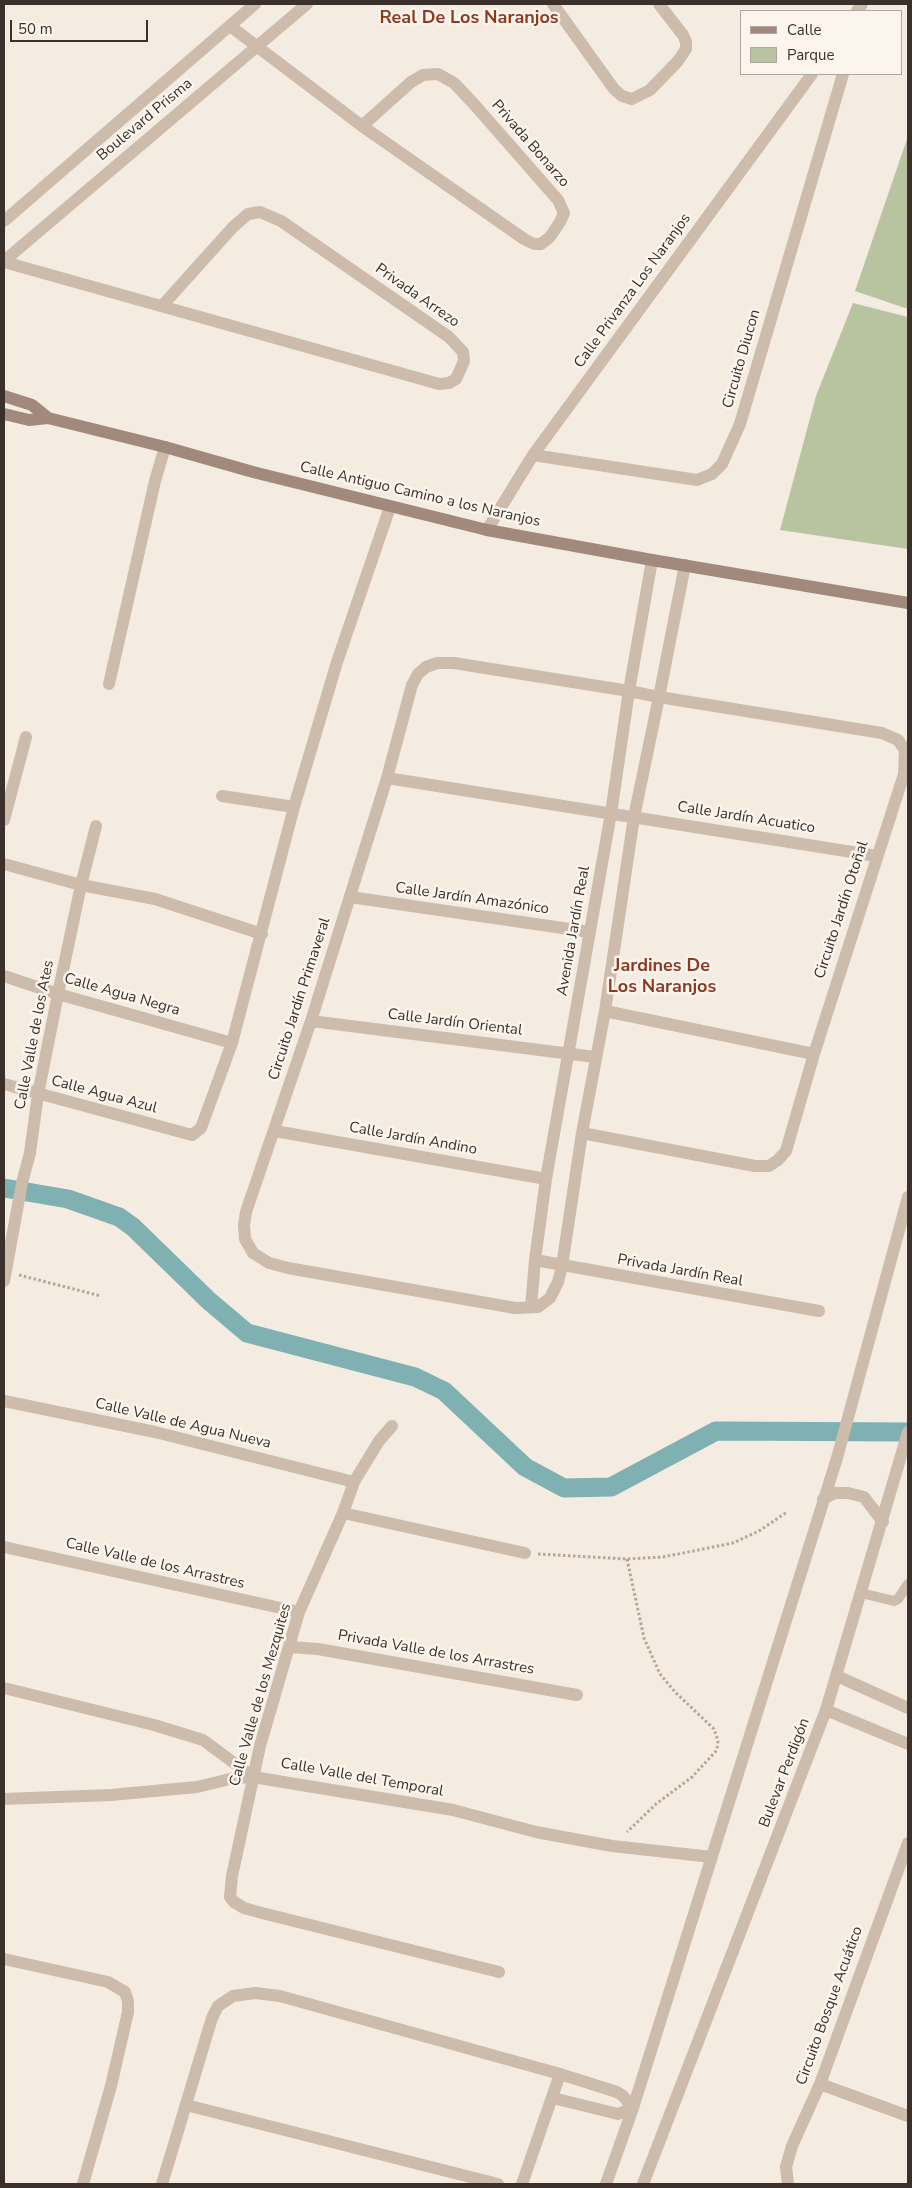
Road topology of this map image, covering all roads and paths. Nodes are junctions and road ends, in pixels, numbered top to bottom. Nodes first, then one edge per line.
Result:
1 (255, 4) edge
2 (307, 4) edge
3 (553, 4) edge
4 (659, 4) edge
5 (230, 26) junction
6 (258, 46) junction
7 (811, 75) edge
8 (843, 75) edge
9 (362, 126) junction
10 (4, 221) edge
11 (4, 262) edge
12 (162, 306) junction
13 (4, 396) edge
14 (4, 414) edge
15 (48, 418) junction
16 (165, 446) junction
17 (533, 455) junction
18 (390, 507) junction
19 (487, 530) junction
20 (652, 560) junction
21 (685, 565) junction
22 (908, 603) edge
23 (109, 684) dead end
24 (629, 691) junction
25 (659, 697) junction
26 (26, 737) dead end
27 (387, 778) junction
28 (222, 796) dead end
29 (294, 807) junction
30 (611, 813) junction
31 (634, 817) junction
32 (4, 820) edge
33 (96, 826) dead end
34 (877, 856) junction
35 (4, 864) edge
36 (81, 885) junction
37 (350, 897) junction
38 (590, 932) junction
39 (262, 934) junction
40 (4, 976) edge
41 (58, 994) junction
42 (605, 1011) junction
43 (311, 1021) junction
44 (232, 1043) junction
45 (570, 1053) junction
46 (814, 1054) junction
47 (595, 1057) junction
48 (4, 1084) edge
49 (38, 1094) junction
50 (275, 1131) junction
51 (582, 1133) junction
52 (546, 1179) junction
53 (908, 1197) edge
54 (535, 1260) junction
55 (562, 1266) junction
56 (5, 1276) edge
57 (101, 1296) dead end
58 (531, 1308) junction
59 (819, 1312) dead end
60 (4, 1401) edge
61 (392, 1426) dead end
62 (908, 1432) edge
63 (354, 1482) junction
64 (823, 1499) junction
65 (787, 1512) dead end
66 (343, 1513) junction
67 (883, 1522) junction
68 (4, 1547) edge
69 (525, 1553) joint
70 (627, 1559) junction
71 (908, 1584) edge
72 (861, 1593) junction
73 (299, 1612) junction
74 (290, 1647) junction
75 (837, 1676) junction
76 (4, 1688) edge
77 (577, 1695) dead end
78 (908, 1708) edge
79 (826, 1710) junction
80 (908, 1744) edge
81 (253, 1777) junction
82 (4, 1800) edge
83 (908, 1842) edge
84 (612, 1846) junction
85 (712, 1857) junction
86 (4, 1958) edge
87 (499, 1972) dead end
88 (560, 2074) junction
89 (820, 2084) junction
90 (553, 2098) junction
91 (186, 2105) junction
92 (633, 2108) junction
93 (908, 2116) edge
94 (788, 2183) edge
95 (83, 2184) edge
96 (162, 2184) edge
97 (498, 2184) edge
98 (522, 2184) edge
99 (606, 2184) edge
100 (643, 2184) edge

1 - 5 street, Boulevard Prisma
2 - 6 street, Boulevard Prisma
3 - 4 street
5 - 6 street, Privada Bonarzo
5 - 10 street, Boulevard Prisma
6 - 9 street, Privada Bonarzo
6 - 11 street, Boulevard Prisma
7 - 17 street, Calle Privanza Los Naranjos
8 - 17 street, Circuito Diucon
9 - 9 street, Privada Bonarzo
11 - 12 street, Privada Arrezo
12 - 12 street, Privada Arrezo
13 - 15 street, Calle Antiguo Camino a los Naranjos
14 - 15 street, Calle Antiguo Camino a los Naranjos
15 - 16 street, Calle Antiguo Camino a los Naranjos
16 - 18 street, Calle Antiguo Camino a los Naranjos
16 - 23 street
17 - 19 street, Calle Privanza Los Naranjos
18 - 19 street, Calle Antiguo Camino a los Naranjos
18 - 29 street
19 - 20 street, Calle Antiguo Camino a los Naranjos
20 - 21 street, Calle Antiguo Camino a los Naranjos
20 - 24 street, Avenida Jardín Real
21 - 22 street, Calle Antiguo Camino a los Naranjos
21 - 25 street
24 - 25 street, Circuito Jardín Otoñal
24 - 27 street, Circuito Jardín Primaveral
24 - 30 street, Avenida Jardín Real
25 - 31 street
25 - 34 street, Circuito Jardín Otoñal
26 - 32 street
27 - 30 street, Calle Jardín Acuatico
27 - 37 street, Circuito Jardín Primaveral
28 - 29 street
29 - 39 street
30 - 31 street, Calle Jardín Acuatico
30 - 38 street, Avenida Jardín Real
31 - 34 street, Calle Jardín Acuatico
31 - 42 street
33 - 36 street, Calle Valle de los Ates
34 - 46 street, Circuito Jardín Otoñal
35 - 36 street
36 - 39 street
36 - 41 street, Calle Valle de los Ates
37 - 38 street, Calle Jardín Amazónico
37 - 43 street, Circuito Jardín Primaveral
38 - 45 street, Avenida Jardín Real
39 - 44 street
40 - 41 street, Calle Agua Negra
41 - 44 street, Calle Agua Negra
41 - 49 street, Calle Valle de los Ates
42 - 46 street
42 - 47 street
43 - 45 street, Calle Jardín Oriental
43 - 50 street, Circuito Jardín Primaveral
44 - 49 street, Calle Agua Azul
45 - 47 street, Calle Jardín Oriental
45 - 52 street, Avenida Jardín Real
46 - 51 street, Circuito Jardín Otoñal
47 - 51 street
48 - 49 street, Calle Agua Azul
49 - 56 street, Calle Valle de los Ates
50 - 52 street, Calle Jardín Andino
50 - 58 street, Circuito Jardín Primaveral
51 - 55 street
52 - 54 street, Avenida Jardín Real
53 - 64 street
54 - 55 street, Privada Jardín Real
54 - 58 street, Avenida Jardín Real
55 - 58 street, Circuito Jardín Primaveral
55 - 59 street, Privada Jardín Real
56 - 57 path
60 - 63 street, Calle Valle de Agua Nueva
61 - 63 street, Calle Valle de los Mezquites
62 - 67 street, Bulevar Perdigón
63 - 66 street, Calle Valle de los Mezquites
64 - 67 street
64 - 85 street
65 - 70 path
66 - 69 street
66 - 73 street, Calle Valle de los Mezquites
67 - 72 street, Bulevar Perdigón
68 - 73 street, Calle Valle de los Arrastres
69 - 70 path
70 - 84 path
71 - 72 lane
72 - 75 street, Bulevar Perdigón
73 - 74 street, Calle Valle de los Mezquites
74 - 77 street, Privada Valle de los Arrastres
74 - 81 street, Calle Valle de los Mezquites
75 - 78 street
75 - 79 street, Bulevar Perdigón
76 - 81 street
79 - 80 street
79 - 100 street, Bulevar Perdigón
81 - 82 street, Calle Valle del Temporal
81 - 84 street, Calle Valle del Temporal
81 - 87 street, Calle Valle de los Mezquites
83 - 89 street, Circuito Bosque Acuático
84 - 85 street, Calle Valle del Temporal
85 - 92 street
86 - 95 street
88 - 90 street
88 - 91 street
88 - 92 street
89 - 93 street
89 - 94 street, Circuito Bosque Acuático
90 - 92 street
90 - 98 street
91 - 96 street
91 - 97 street
92 - 99 street

